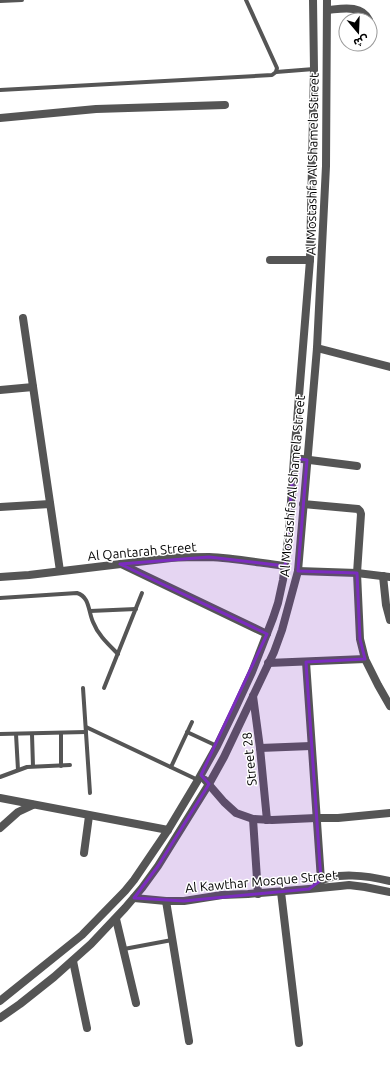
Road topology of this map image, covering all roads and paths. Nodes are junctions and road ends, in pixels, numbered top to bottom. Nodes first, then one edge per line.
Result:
1 (22, 0) edge
2 (246, 0) edge
3 (314, 0) edge
4 (327, 0) edge
5 (0, 1) edge
6 (326, 10) junction
7 (363, 12) edge
8 (314, 69) junction
9 (276, 72) junction
10 (0, 90) edge
11 (225, 105) dead end
12 (0, 118) edge
13 (270, 260) dead end
14 (310, 260) junction
15 (23, 318) dead end
16 (317, 348) junction
17 (390, 367) edge
18 (33, 387) junction
19 (0, 390) edge
20 (294, 458) junction
21 (307, 460) junction
22 (357, 466) dead end
23 (50, 504) junction
24 (303, 504) junction
25 (0, 507) edge
26 (120, 564) junction
27 (285, 566) junction
28 (60, 571) junction
29 (298, 571) junction
30 (358, 573) junction
31 (0, 577) edge
32 (387, 577) edge
33 (142, 593) dead end
34 (0, 598) edge
35 (136, 609) junction
36 (90, 611) junction
37 (390, 620) edge
38 (267, 634) junction
39 (118, 654) junction
40 (365, 659) junction
41 (306, 662) junction
42 (268, 664) junction
43 (83, 688) dead end
44 (104, 688) dead end
45 (253, 695) junction
46 (390, 706) edge
47 (192, 722) dead end
48 (86, 727) junction
49 (86, 732) junction
50 (187, 732) junction
51 (61, 733) junction
52 (0, 734) edge
53 (16, 734) junction
54 (32, 734) junction
55 (217, 746) junction
56 (311, 746) junction
57 (260, 748) junction
58 (70, 765) dead end
59 (33, 766) junction
60 (61, 766) junction
61 (171, 767) junction
62 (18, 770) junction
63 (0, 776) edge
64 (200, 778) junction
65 (209, 784) junction
66 (90, 793) dead end
67 (0, 798) edge
68 (34, 805) junction
69 (390, 814) edge
70 (89, 816) junction
71 (316, 818) junction
72 (253, 819) junction
73 (267, 820) junction
74 (0, 828) edge
75 (168, 830) junction
76 (84, 853) dead end
77 (321, 880) junction
78 (390, 881) edge
79 (309, 889) junction
80 (282, 892) junction
81 (390, 892) edge
82 (258, 894) junction
83 (134, 898) junction
84 (166, 901) junction
85 (116, 918) junction
86 (172, 940) junction
87 (123, 950) junction
88 (73, 960) junction
89 (0, 1001) edge
90 (136, 1003) dead end
91 (0, 1018) edge
92 (87, 1028) dead end
93 (189, 1041) dead end
94 (299, 1043) dead end

1 - 5 lane
2 - 9 lane
3 - 8 street, Al Mostashfa Al Shamela Street
4 - 6 street, Al Mostashfa Al Shamela Street
6 - 7 street
6 - 16 street, Al Mostashfa Al Shamela Street
8 - 9 lane
8 - 14 street, Al Mostashfa Al Shamela Street
9 - 10 lane
11 - 12 street
13 - 14 street
14 - 20 street, Al Mostashfa Al Shamela Street
15 - 18 street
16 - 17 street
16 - 21 street, Al Mostashfa Al Shamela Street
18 - 19 street
18 - 23 street
20 - 21 street
20 - 27 street, Al Mostashfa Al Shamela Street
21 - 22 street
21 - 24 street, Al Mostashfa Al Shamela Street
23 - 25 street
23 - 28 street
24 - 29 street, Al Mostashfa Al Shamela Street
24 - 30 street
26 - 27 street, Al Qantarah Street
26 - 28 street, Al Qantarah Street
26 - 38 street
27 - 38 street, Al Mostashfa Al Shamela Street
28 - 31 street, Al Qantarah Street
29 - 30 street
29 - 42 street, Al Mostashfa Al Shamela Street
30 - 32 street
30 - 40 street
32 - 37 street
33 - 35 lane
34 - 36 lane
35 - 36 lane
35 - 39 lane
36 - 39 lane
38 - 55 street, Al Mostashfa Al Shamela Street
39 - 44 lane
40 - 41 street
40 - 46 street
41 - 42 street
41 - 56 street
42 - 45 street, Al Mostashfa Al Shamela Street
43 - 48 lane
45 - 57 street, Street 28
45 - 65 street, Al Mostashfa Al Shamela Street
47 - 50 lane
48 - 49 lane
48 - 61 lane
49 - 51 lane
49 - 66 lane
50 - 55 lane
50 - 61 lane
51 - 54 lane
51 - 60 lane
52 - 53 lane
53 - 54 lane
53 - 62 lane
54 - 59 lane
55 - 64 street, Al Mostashfa Al Shamela Street
56 - 57 street
56 - 71 street
57 - 73 street, Street 28
58 - 60 lane
59 - 60 lane
59 - 62 lane
61 - 64 lane
62 - 63 lane
64 - 65 street
64 - 75 street, Al Mostashfa Al Shamela Street
65 - 72 street
65 - 83 street, Al Mostashfa Al Shamela Street
67 - 68 street
68 - 70 street
68 - 74 street
69 - 71 street
70 - 75 street
70 - 76 street
71 - 73 street
71 - 77 street
72 - 73 street
72 - 82 street
75 - 89 street, Al Mostashfa Al Shamela Street
77 - 78 street
77 - 79 street
79 - 80 street, Al Kawthar Mosque Street
79 - 81 street, Al Kawthar Mosque Street
80 - 82 street, Al Kawthar Mosque Street
80 - 94 street
82 - 84 street, Al Kawthar Mosque Street
83 - 84 street, Al Kawthar Mosque Street
83 - 85 street, Al Mostashfa Al Shamela Street
84 - 86 street
85 - 87 street
85 - 88 street, Al Mostashfa Al Shamela Street
86 - 87 lane
86 - 93 street
87 - 90 street
88 - 91 street, Al Mostashfa Al Shamela Street
88 - 92 street

